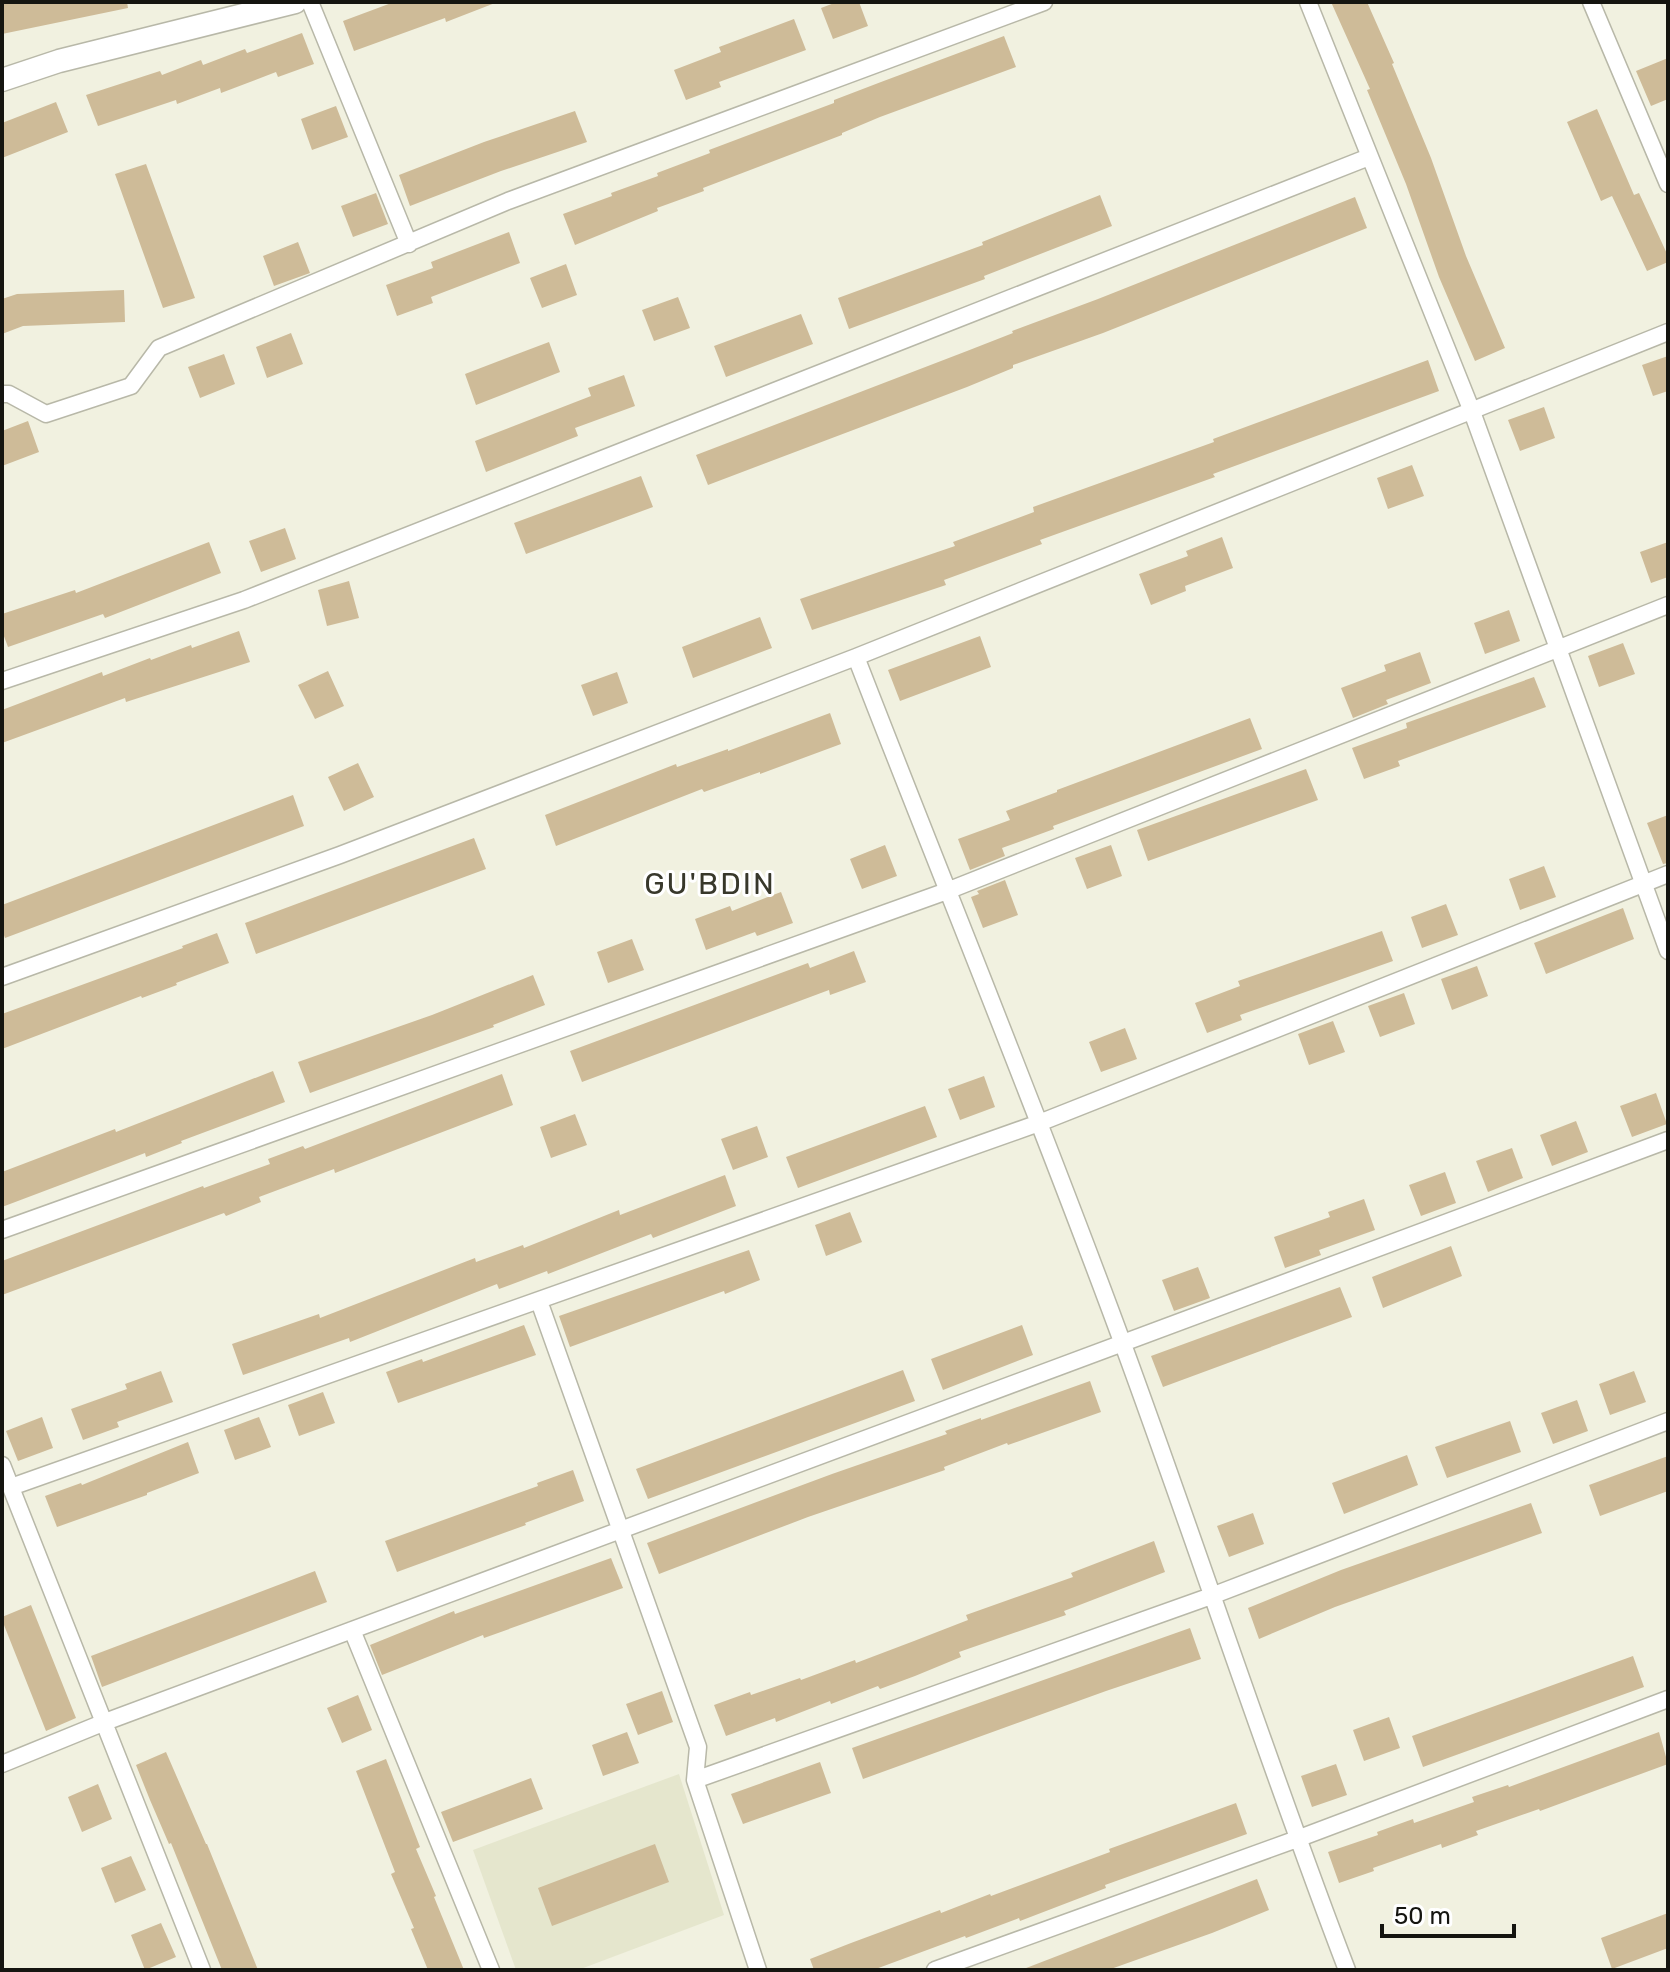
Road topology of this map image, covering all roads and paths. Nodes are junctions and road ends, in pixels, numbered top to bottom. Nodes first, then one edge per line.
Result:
1 (295, 2) edge
2 (310, 2) edge
3 (1044, 2) edge
4 (1308, 2) edge
5 (1591, 2) edge
6 (2, 80) edge
7 (1369, 157) junction
8 (1668, 184) edge
9 (409, 244) junction
10 (1668, 332) edge
11 (2, 394) edge
12 (1471, 409) junction
13 (1668, 605) edge
14 (1558, 650) junction
15 (856, 657) junction
16 (2, 681) edge
17 (1668, 874) edge
18 (1643, 885) junction
19 (947, 891) junction
20 (1668, 951) edge
21 (2, 977) edge
22 (1039, 1123) junction
23 (1668, 1140) edge
24 (2, 1230) edge
25 (539, 1301) junction
26 (1123, 1344) junction
27 (1668, 1421) edge
28 (2, 1465) edge
29 (11, 1487) junction
30 (620, 1531) junction
31 (1214, 1595) junction
32 (352, 1630) junction
33 (1668, 1699) edge
34 (105, 1722) junction
35 (2, 1764) edge
36 (695, 1780) junction
37 (1297, 1839) junction
38 (202, 1970) edge
39 (491, 1970) edge
40 (758, 1970) edge
41 (935, 1970) edge
42 (1347, 1970) edge

1 - 6 street
2 - 9 street
3 - 9 street
4 - 7 street
5 - 8 street
7 - 12 street
7 - 16 street
9 - 11 street
10 - 12 street
12 - 14 street
12 - 15 street
13 - 14 street
14 - 18 street
14 - 19 street
15 - 19 street
15 - 21 street
17 - 18 street
18 - 20 street
18 - 22 street
19 - 22 street
19 - 24 street
22 - 25 street
22 - 26 street
23 - 26 street
25 - 29 street
25 - 30 street
26 - 30 street
26 - 31 street
27 - 31 street
28 - 29 street
29 - 34 street
30 - 32 street
30 - 36 street
31 - 36 street
31 - 37 street
32 - 34 street
32 - 39 street
33 - 37 street
34 - 35 street
34 - 38 street
36 - 40 street
37 - 41 street
37 - 42 street

